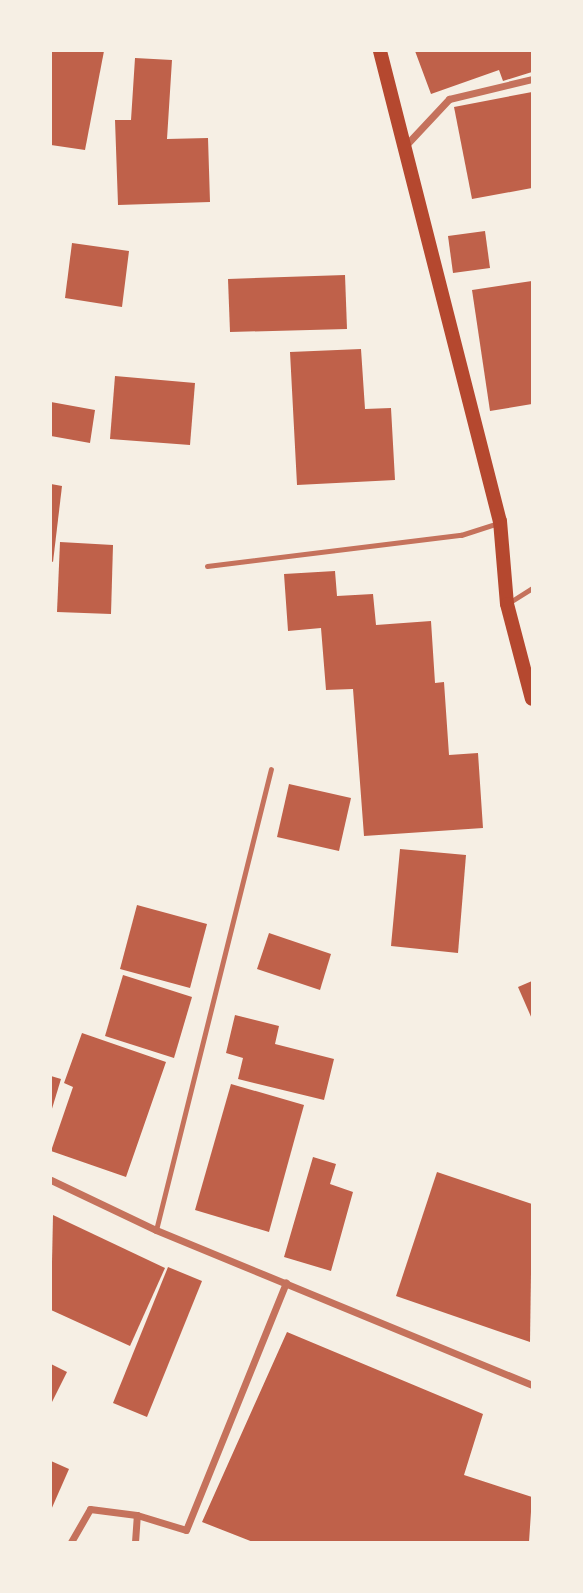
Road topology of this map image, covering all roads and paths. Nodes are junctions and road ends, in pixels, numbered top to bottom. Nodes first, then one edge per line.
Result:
1 (380, 51) edge
2 (532, 79) edge
3 (406, 145) junction
4 (500, 522) junction
5 (207, 566) dead end
6 (532, 587) edge
7 (507, 604) junction
8 (532, 699) edge
9 (271, 769) dead end
10 (51, 1180) edge
11 (156, 1230) junction
12 (286, 1282) junction
13 (532, 1385) edge
14 (137, 1515) junction
15 (71, 1542) edge
16 (135, 1542) edge

1 - 3 main road
2 - 3 street
3 - 4 main road
4 - 5 lane
4 - 7 main road
6 - 7 lane
7 - 8 main road
9 - 11 lane
10 - 11 street
11 - 12 street
12 - 13 street
12 - 14 street
14 - 15 street
14 - 16 street

